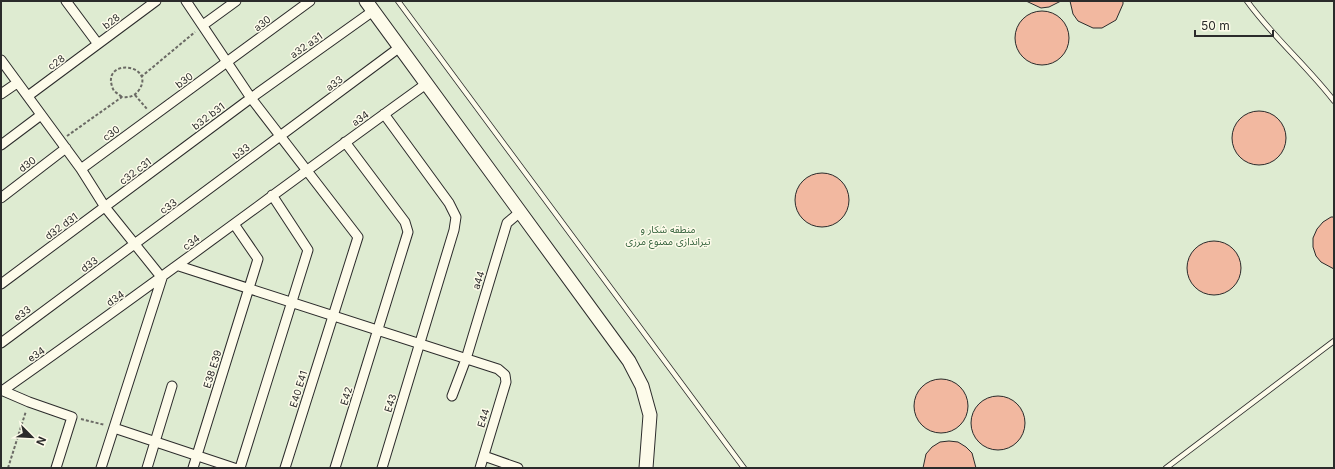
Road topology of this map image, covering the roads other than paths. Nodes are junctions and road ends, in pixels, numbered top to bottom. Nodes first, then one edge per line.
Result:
1 (156, 1) edge
2 (186, 1) edge
3 (236, 1) edge
4 (310, 1) edge
5 (398, 1) edge
6 (1247, 1) edge
7 (71, 3) edge
8 (370, 6) edge
9 (203, 25) junction
10 (98, 44) junction
11 (400, 47) junction
12 (1, 60) edge
13 (227, 62) junction
14 (17, 83) junction
15 (426, 84) junction
16 (1, 94) edge
17 (28, 96) junction
18 (251, 98) junction
19 (1334, 101) edge
20 (384, 114) junction
21 (41, 115) junction
22 (153, 116) joint
23 (281, 136) junction
24 (345, 142) junction
25 (1, 145) edge
26 (63, 145) junction
27 (178, 152) joint
28 (81, 168) junction
29 (307, 170) junction
30 (215, 185) joint
31 (272, 195) junction
32 (1, 198) edge
33 (105, 207) junction
34 (520, 212) junction
35 (234, 224) junction
36 (134, 244) junction
37 (178, 266) junction
38 (162, 278) junction
39 (1, 284) edge
40 (249, 289) junction
41 (56, 302) joint
42 (291, 302) junction
43 (333, 316) junction
44 (378, 330) junction
45 (82, 335) joint
46 (1334, 342) edge
47 (1, 343) edge
48 (419, 344) junction
49 (466, 359) junction
50 (172, 386) dead end
51 (2, 390) edge
52 (452, 396) dead end
53 (114, 428) junction
54 (156, 442) junction
55 (197, 456) junction
56 (484, 456) junction
57 (56, 468) edge
58 (101, 468) edge
59 (147, 468) edge
60 (193, 468) edge
61 (234, 468) edge
62 (240, 468) edge
63 (285, 468) edge
64 (335, 468) edge
65 (382, 468) edge
66 (480, 468) edge
67 (518, 468) edge
68 (646, 468) edge
69 (744, 468) edge
70 (1166, 468) edge

1 - 10 street, b28
2 - 9 street
3 - 9 street
4 - 13 street, a30
5 - 69 lane
6 - 19 lane
7 - 10 street
8 - 11 main road
8 - 18 street, a32 a31
9 - 13 street
10 - 17 street, c28
11 - 15 main road
11 - 23 street, a33
12 - 14 street
13 - 18 street
13 - 22 street, b30
14 - 16 street
14 - 17 street
15 - 20 street, a34
15 - 34 main road
17 - 21 street
18 - 23 street
18 - 27 street, b32 b31
20 - 24 street, a34
20 - 48 street, E43
21 - 25 street
21 - 26 street
22 - 28 street, c30
23 - 29 street
23 - 30 street, b33
24 - 29 street, a34
24 - 44 street, E42
26 - 28 street
26 - 32 street, d30
27 - 33 street, c32 c31
28 - 33 street
29 - 31 street, a34
29 - 43 street, E40 E41
30 - 36 street, c33
31 - 35 street, c34
31 - 42 street
33 - 36 street
33 - 39 street, d32 d31
34 - 49 street, a44
34 - 68 main road
35 - 37 street, c34
35 - 40 street, E38 E39
36 - 38 street
36 - 41 street, d33
37 - 38 street, c34
37 - 40 street
38 - 45 street, d34
38 - 53 street
40 - 42 street
40 - 55 street, E38 E39
41 - 47 street, e33
42 - 43 street
42 - 62 street
43 - 44 street
43 - 63 street, E40 E41
44 - 48 street
44 - 64 street, E42
45 - 51 street, e34
46 - 70 lane
48 - 49 street
48 - 65 street, E43
49 - 52 street, a44
49 - 56 street, E44
50 - 54 street
51 - 57 street
53 - 54 street
53 - 58 street
54 - 55 street
54 - 59 street
55 - 60 street, E38 E39
55 - 61 street
56 - 66 street, E44
56 - 67 street

